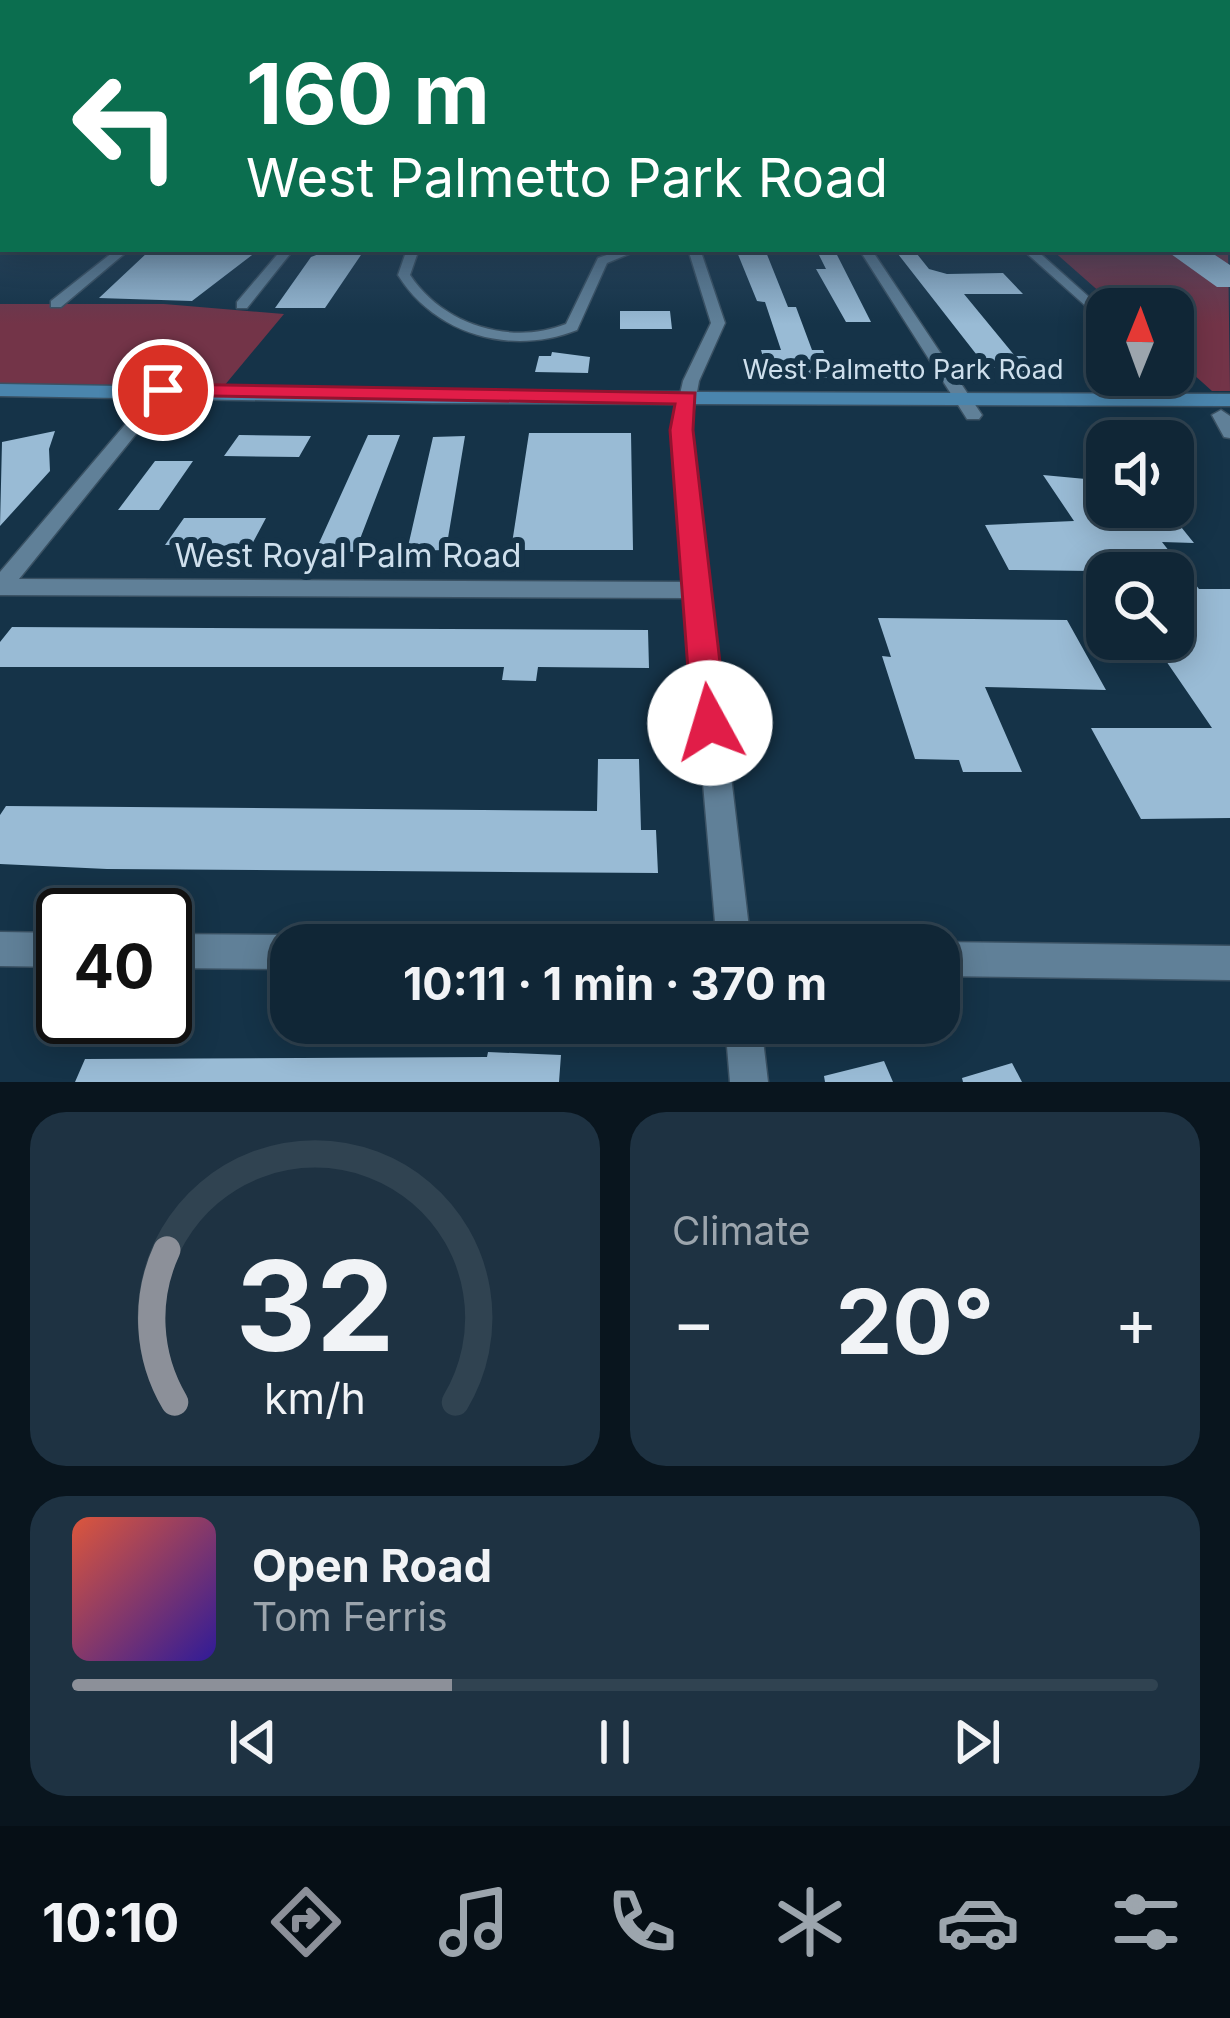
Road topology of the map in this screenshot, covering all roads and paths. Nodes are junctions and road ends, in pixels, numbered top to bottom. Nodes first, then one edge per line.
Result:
1 (120, 252) edge
2 (285, 252) edge
3 (412, 252) edge
4 (626, 252) edge
5 (695, 252) edge
6 (867, 252) edge
7 (1031, 252) edge
8 (1086, 303) edge
9 (56, 304) dead end
10 (242, 304) dead end
11 (0, 389) edge
12 (1177, 396) edge
13 (157, 398) junction
14 (1180, 400) junction
15 (686, 405) junction
16 (0, 406) edge
17 (969, 407) junction
18 (1228, 414) edge
19 (1131, 415) junction
20 (0, 587) edge
21 (694, 590) junction
22 (732, 924) edge
23 (0, 949) edge
24 (36, 950) edge
25 (192, 951) edge
26 (270, 952) edge
27 (960, 959) edge
28 (1230, 963) edge
29 (745, 1044) edge
30 (749, 1082) edge

1 - 9 street
2 - 10 street
3 - 4 street
5 - 15 street
6 - 17 street
7 - 8 street
11 - 13 main road, West Palmetto Park Road
12 - 14 street
13 - 15 main road, West Palmetto Park Road
13 - 16 main road, West Palmetto Park Road
13 - 20 street
14 - 17 main road, West Palmetto Park Road
14 - 18 main road, West Palmetto Park Road
14 - 19 main road
15 - 17 main road, West Palmetto Park Road
15 - 21 street
17 - 19 main road, West Palmetto Park Road
18 - 19 main road, West Palmetto Park Road
20 - 21 street, West Royal Palm Road
21 - 22 street
23 - 24 street
25 - 26 street
27 - 28 street
29 - 30 street

